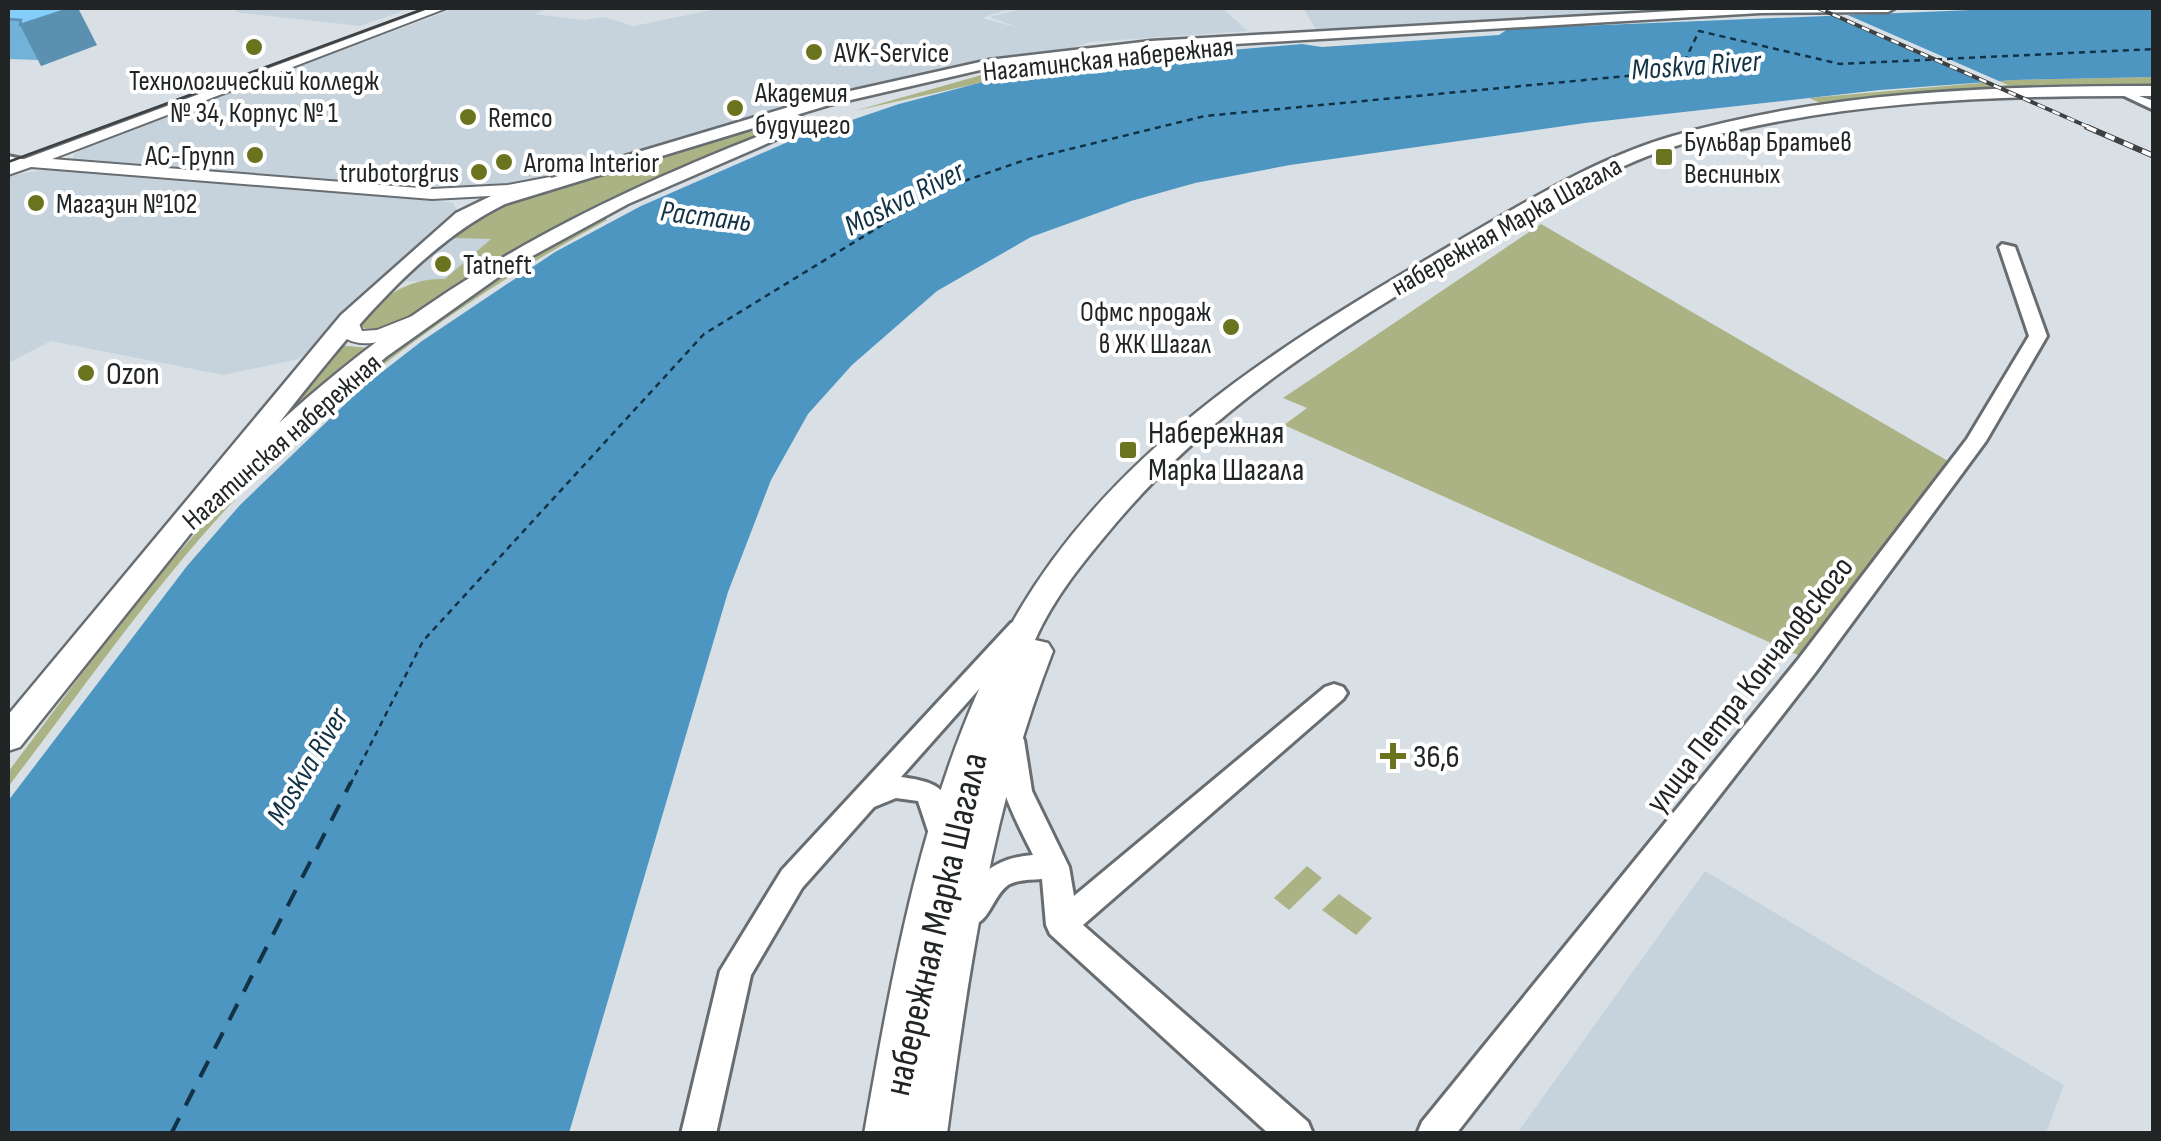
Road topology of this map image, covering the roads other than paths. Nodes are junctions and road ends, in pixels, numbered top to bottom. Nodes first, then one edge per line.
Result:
1 (441, 8) edge
2 (1785, 8) edge
3 (1888, 8) edge
4 (2122, 91) junction
5 (2154, 91) edge
6 (2154, 106) edge
7 (768, 119) junction
8 (798, 127) junction
9 (8, 160) edge
10 (29, 162) junction
11 (8, 170) edge
12 (561, 179) junction
13 (432, 194) junction
14 (463, 218) junction
15 (2007, 246) dead end
16 (435, 310) junction
17 (349, 320) junction
18 (1111, 511) junction
19 (175, 534) junction
20 (1032, 616) junction
21 (1334, 693) dead end
22 (1010, 716) junction
23 (8, 738) edge
24 (868, 799) junction
25 (1054, 868) junction
26 (940, 871) junction
27 (1061, 926) junction
28 (951, 960) junction
29 (698, 1134) edge
30 (887, 1134) edge
31 (924, 1134) edge
32 (1296, 1134) edge
33 (1434, 1134) edge

1 - 10 street
2 - 7 main road, Нагатинская набережная
3 - 8 main road, Нагатинская набережная
4 - 5 main road, набережная Марка Шагала
4 - 6 street
4 - 18 main road, набережная Марка Шагала
7 - 8 street
7 - 12 main road, Нагатинская набережная
8 - 16 main road, Нагатинская набережная
9 - 10 street
10 - 11 street
10 - 13 street
12 - 13 street
12 - 14 main road, Нагатинская набережная
13 - 14 street
14 - 17 main road, Нагатинская набережная
15 - 33 street, улица Петра Кончаловского
16 - 17 street
16 - 19 main road, Нагатинская набережная
17 - 19 main road, Нагатинская набережная
18 - 20 main road, набережная Марка Шагала
18 - 22 main road, набережная Марка Шагала
19 - 23 main road, Нагатинская набережная
20 - 24 street
20 - 26 main road, набережная Марка Шагала
21 - 27 street
22 - 25 street
22 - 28 main road, набережная Марка Шагала
24 - 26 street
24 - 29 street
25 - 27 street
25 - 28 street
26 - 30 main road, набережная Марка Шагала
27 - 32 street
28 - 31 main road, набережная Марка Шагала

